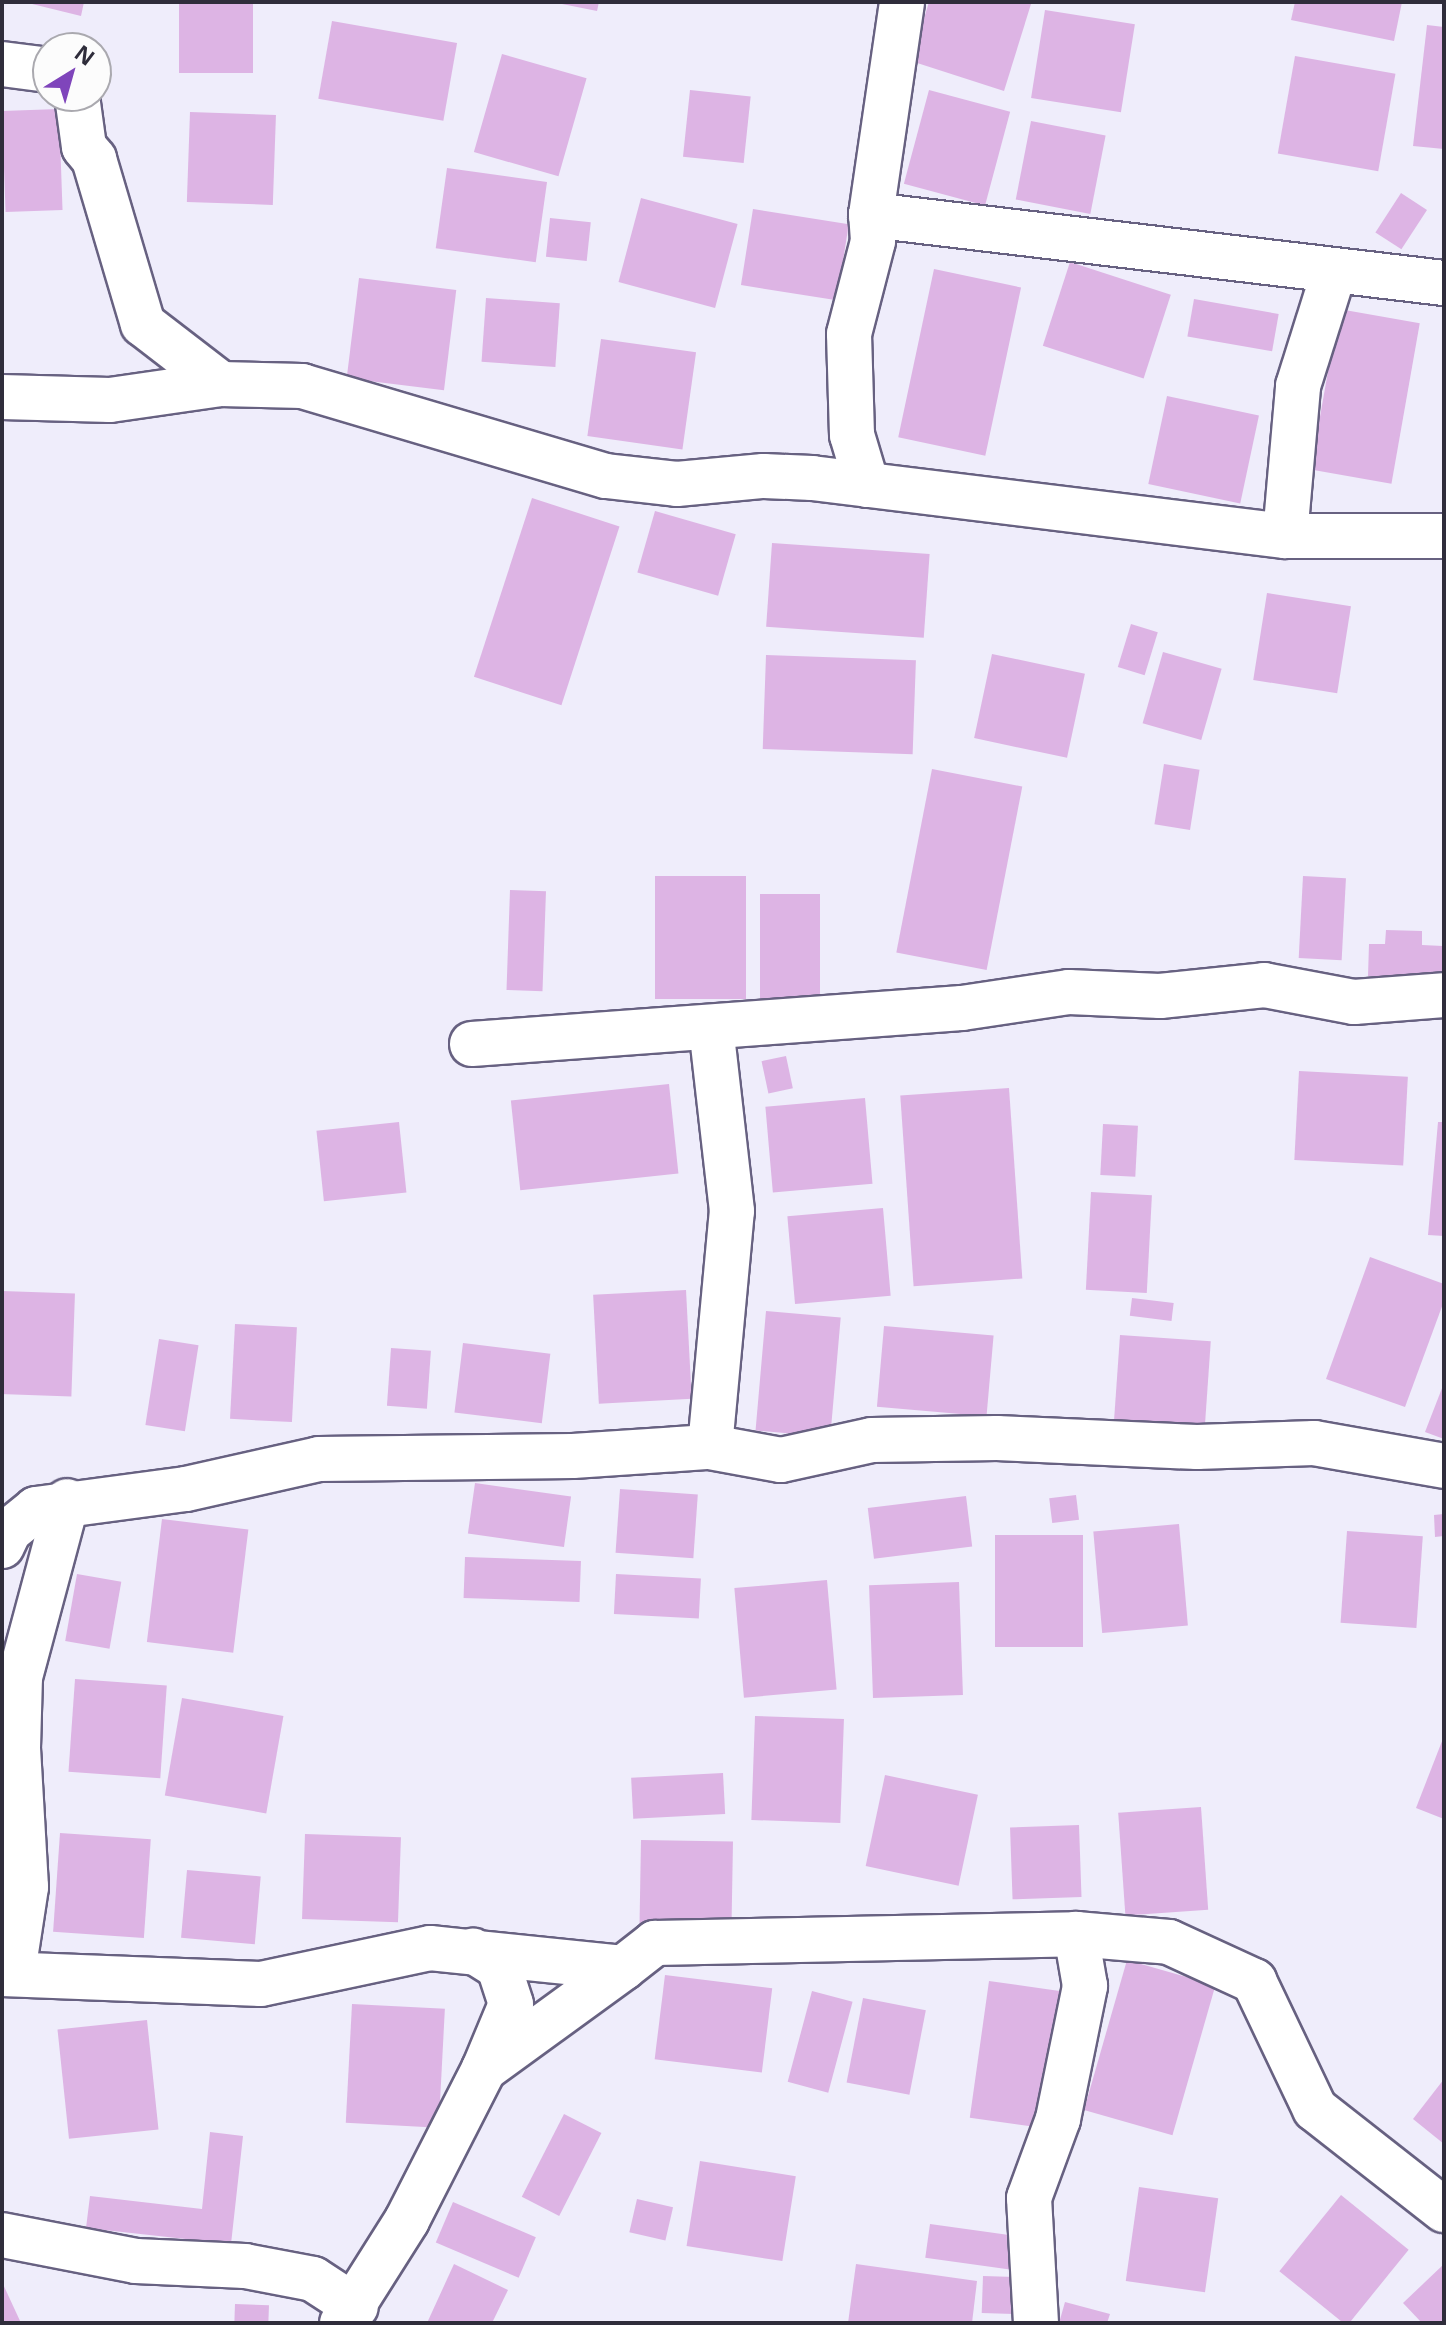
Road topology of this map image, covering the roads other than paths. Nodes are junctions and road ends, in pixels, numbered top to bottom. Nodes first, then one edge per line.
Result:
1 (902, 2) edge
2 (2, 64) edge
3 (32, 68) edge
4 (79, 112) edge
5 (871, 215) junction
6 (1334, 272) junction
7 (1444, 283) edge
8 (221, 384) junction
9 (2, 397) edge
10 (867, 485) junction
11 (1285, 536) junction
12 (1444, 536) edge
13 (1444, 995) edge
14 (711, 1028) junction
15 (472, 1044) dead end
16 (710, 1447) junction
17 (1444, 1466) edge
18 (67, 1501) junction
19 (2, 1546) edge
20 (1076, 1934) junction
21 (473, 1951) junction
22 (623, 1968) junction
23 (7, 1973) edge
24 (484, 2069) junction
25 (1444, 2210) edge
26 (2, 2235) edge
27 (349, 2315) edge
28 (1036, 2323) edge

1 - 5 street
2 - 3 street
4 - 8 street
5 - 6 street
5 - 10 street
6 - 7 street
6 - 11 street
8 - 9 street
8 - 10 street
10 - 11 street
11 - 12 street
13 - 14 street
14 - 15 street
14 - 16 street
16 - 17 street
16 - 18 street
18 - 19 street
18 - 23 street
20 - 22 street
20 - 25 street
20 - 28 street
21 - 22 street
21 - 23 street
21 - 24 street
22 - 24 street
24 - 27 street
26 - 27 street

